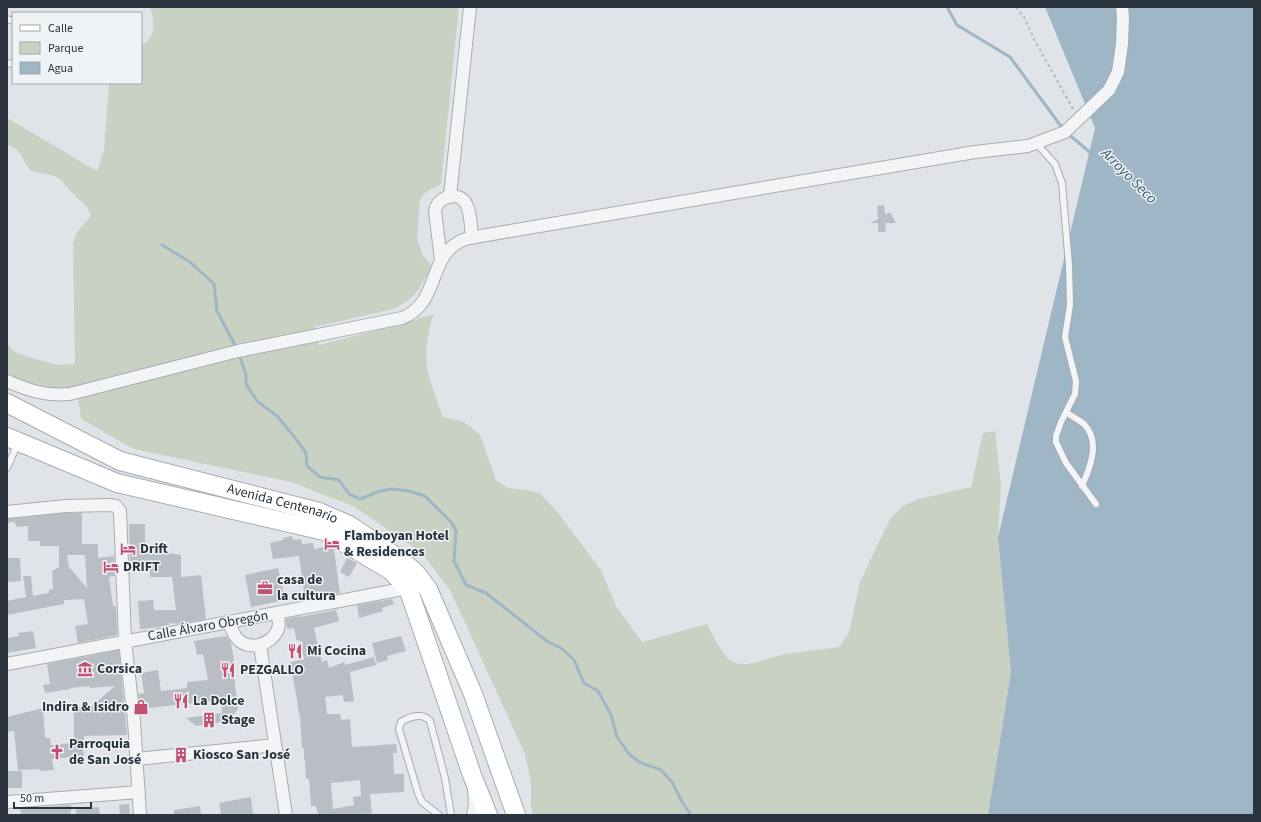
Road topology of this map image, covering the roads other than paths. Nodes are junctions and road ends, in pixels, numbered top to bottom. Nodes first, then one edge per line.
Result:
1 (470, 7) edge
2 (1122, 7) edge
3 (1036, 143) junction
4 (450, 196) junction
5 (472, 238) junction
6 (441, 260) junction
7 (7, 381) edge
8 (7, 403) edge
9 (1066, 412) junction
10 (13, 440) edge
11 (7, 468) edge
12 (1082, 486) junction
13 (1096, 504) dead end
14 (7, 512) edge
15 (408, 588) junction
16 (278, 614) junction
17 (229, 623) junction
18 (125, 641) junction
19 (260, 645) junction
20 (7, 664) edge
21 (275, 746) junction
22 (137, 759) junction
23 (472, 775) junction
24 (139, 792) junction
25 (7, 802) edge
26 (140, 815) edge
27 (286, 815) edge
28 (439, 815) edge
29 (451, 815) edge
30 (473, 815) edge
31 (488, 815) edge
32 (516, 815) edge

1 - 4 street
2 - 3 street
3 - 5 street
3 - 9 lane
4 - 5 street
4 - 6 street
5 - 6 street
6 - 7 street
8 - 32 main road, Avenida Centenario
9 - 12 lane
9 - 12 lane
10 - 11 lane
10 - 15 main road, Avenida Centenario
12 - 13 lane
14 - 18 street
15 - 16 street, Calle Álvaro Obregón
15 - 23 main road, Avenida Centenario
16 - 17 street, Calle Álvaro Obregón
16 - 19 street
17 - 18 street, Calle Álvaro Obregón
17 - 19 street
18 - 20 street, Calle Álvaro Obregón
18 - 22 street
19 - 21 street
21 - 22 street
21 - 27 street
22 - 24 street
23 - 30 street
23 - 31 main road, Avenida Centenario
24 - 25 street
24 - 26 street
28 - 29 lane

